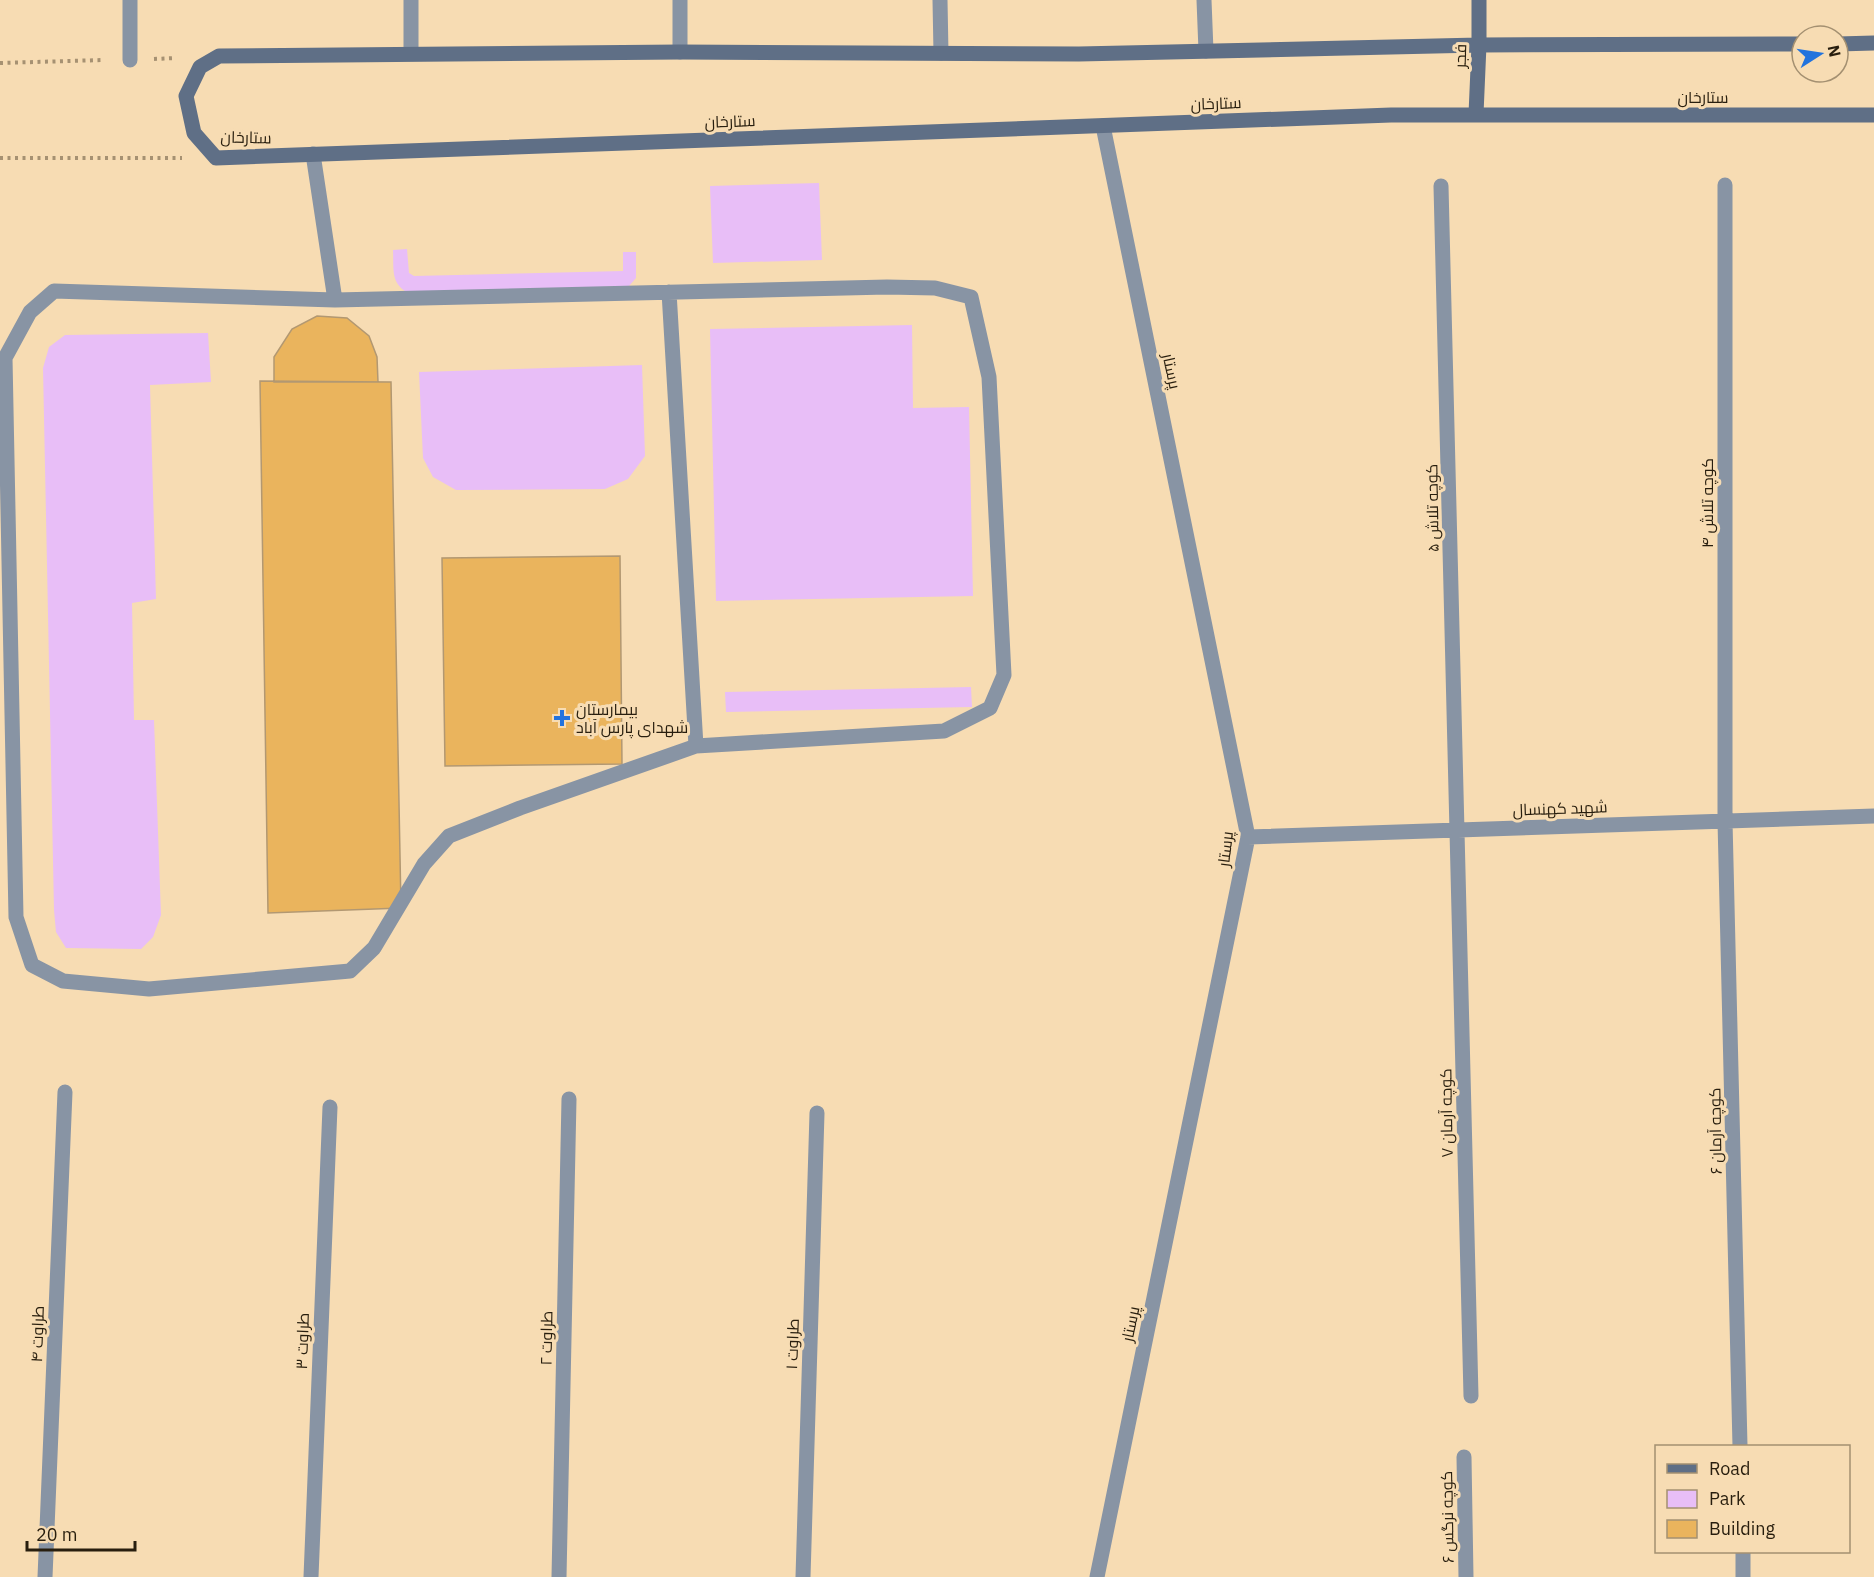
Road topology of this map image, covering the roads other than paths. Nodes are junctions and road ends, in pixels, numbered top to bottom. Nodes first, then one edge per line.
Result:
1 (130, 0) edge
2 (411, 0) edge
3 (680, 0) edge
4 (940, 0) edge
5 (1204, 0) edge
6 (1479, 0) edge
7 (1790, 44) edge
8 (1850, 44) edge
9 (1874, 44) edge
10 (1479, 45) junction
11 (1206, 51) junction
12 (680, 52) junction
13 (411, 53) junction
14 (941, 53) junction
15 (130, 60) dead end
16 (1476, 114) junction
17 (1874, 115) edge
18 (1103, 126) junction
19 (313, 154) junction
20 (1725, 185) dead end
21 (1441, 186) dead end
22 (669, 292) junction
23 (335, 300) junction
24 (696, 746) junction
25 (1874, 816) edge
26 (1725, 821) junction
27 (1458, 830) junction
28 (1248, 837) junction
29 (65, 1092) dead end
30 (569, 1099) dead end
31 (330, 1107) dead end
32 (817, 1113) dead end
33 (1471, 1396) dead end
34 (1740, 1443) edge
35 (1464, 1457) dead end
36 (1743, 1553) edge
37 (45, 1577) edge
38 (311, 1577) edge
39 (559, 1577) edge
40 (803, 1577) edge
41 (1097, 1577) edge
42 (1466, 1577) edge
43 (1743, 1577) edge

1 - 15 street
2 - 13 street
3 - 12 street
4 - 14 street
5 - 11 street
6 - 10 main road, فجر
7 - 10 main road, ستارخان
8 - 9 main road
10 - 11 main road, ستارخان
10 - 16 main road, فجر
11 - 14 main road, ستارخان
12 - 13 main road, ستارخان
12 - 14 main road, ستارخان
13 - 19 main road, ستارخان
16 - 17 main road, ستارخان
16 - 18 main road, ستارخان
18 - 19 main road, ستارخان
18 - 28 street, پرستار
19 - 23 street
20 - 26 street, کوچه تلاش ۴
21 - 27 street, کوچه تلاش ۵
22 - 23 street
22 - 24 street
22 - 24 street
23 - 24 street
25 - 26 street, شهید کهنسال
26 - 27 street, شهید کهنسال
26 - 34 street, کوچه آرمان ۶
27 - 28 street, شهید کهنسال
27 - 33 street, کوچه آرمان ۷
28 - 41 street, پرستار
29 - 37 street, طراوت ۴
30 - 39 street, طراوت ۲
31 - 38 street, طراوت ۳
32 - 40 street, طراوت ۱
35 - 42 street, کوچه نرگس ۶
36 - 43 street

